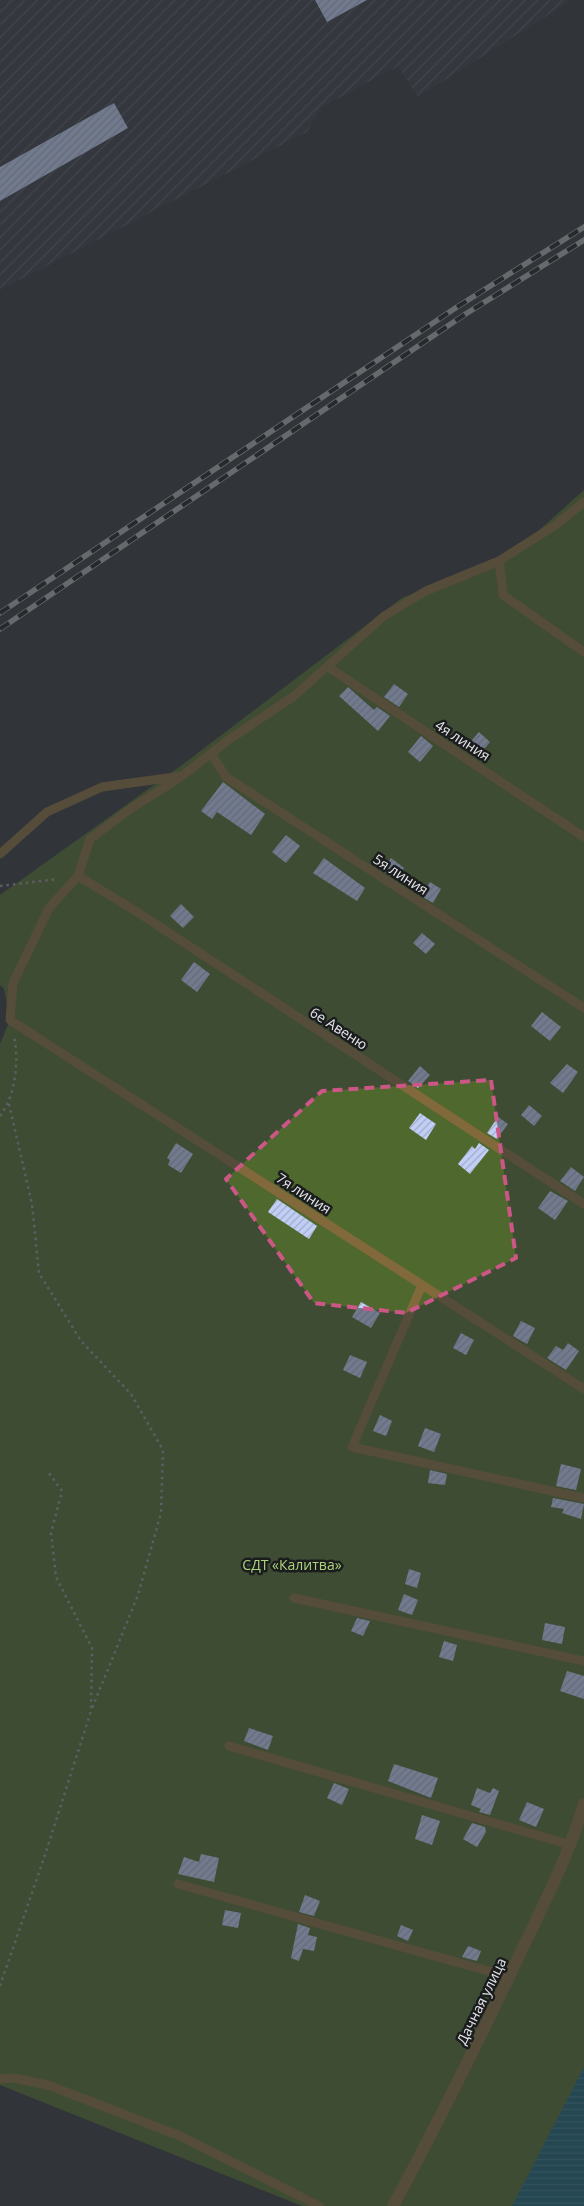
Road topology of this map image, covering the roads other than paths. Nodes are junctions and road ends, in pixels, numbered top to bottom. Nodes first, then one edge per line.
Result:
1 (584, 502) edge
2 (500, 561) junction
3 (584, 652) edge
4 (328, 667) junction
5 (212, 755) junction
6 (182, 776) junction
7 (584, 837) edge
8 (0, 854) edge
9 (78, 876) junction
10 (584, 1008) edge
11 (584, 1204) edge
12 (422, 1285) junction
13 (584, 1389) edge
14 (584, 1498) edge
15 (294, 1598) dead end
16 (584, 1661) edge
17 (229, 1746) dead end
18 (584, 1804) edge
19 (571, 1845) junction
20 (178, 1884) dead end
21 (509, 1977) junction
22 (0, 2079) edge
23 (319, 2206) edge
24 (393, 2206) edge

1 - 2 lane
2 - 3 lane
2 - 4 lane
4 - 5 lane
4 - 7 lane, 4я линия
5 - 6 lane
5 - 10 lane, 5я линия
6 - 8 lane
6 - 9 lane
9 - 11 lane, 6е Авеню
9 - 12 lane, 7я линия
12 - 13 lane, 7я линия
12 - 14 lane
15 - 16 lane
17 - 19 lane
18 - 19 street, Дачная улица
19 - 21 street, Дачная улица
20 - 21 lane
21 - 24 street, Дачная улица
22 - 23 lane

